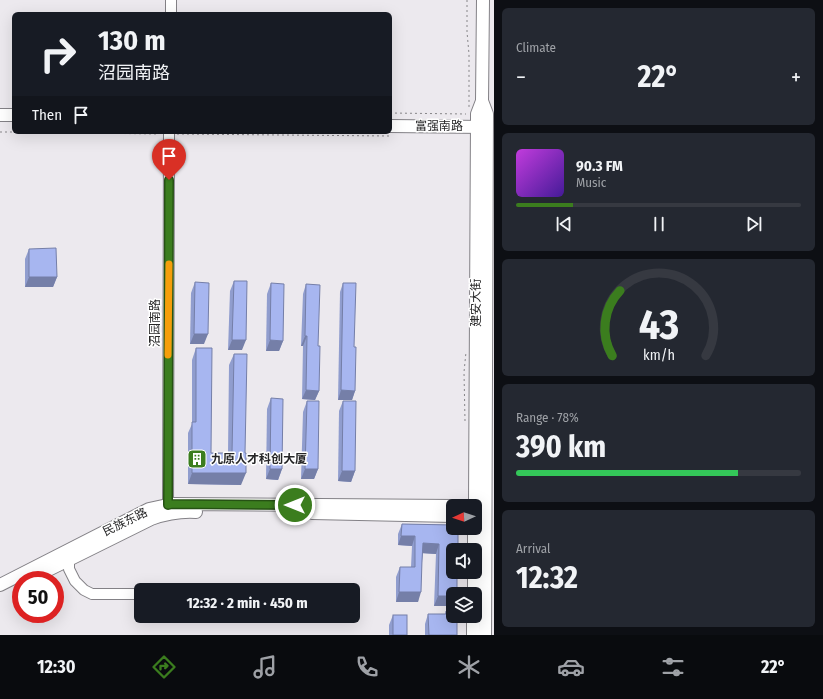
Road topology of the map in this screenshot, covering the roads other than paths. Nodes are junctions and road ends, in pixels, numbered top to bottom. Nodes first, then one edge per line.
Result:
1 (171, 0) edge
2 (483, 0) edge
3 (171, 12) edge
4 (0, 115) edge
5 (12, 115) edge
6 (392, 119) edge
7 (481, 121) junction
8 (0, 122) edge
9 (12, 122) edge
10 (392, 131) edge
11 (169, 134) edge
12 (446, 506) edge
13 (168, 510) junction
14 (484, 511) edge
15 (344, 514) junction
16 (446, 516) edge
17 (446, 522) edge
18 (69, 560) junction
19 (46, 571) edge
20 (0, 585) edge
21 (12, 588) edge
22 (0, 594) edge
23 (134, 594) edge
24 (474, 623) edge
25 (473, 635) edge
26 (485, 635) edge

1 - 3 street
2 - 7 main road, 建安大街
4 - 5 main road
6 - 7 main road, 富强南路
7 - 10 main road, 富强南路
7 - 14 main road, 建安大街
8 - 9 main road
11 - 13 street, 沼园南路
12 - 13 main road, 民族东路
13 - 15 main road, 民族东路
13 - 18 main road, 民族东路
13 - 20 main road, 民族东路
14 - 26 main road, 建安大街
15 - 16 main road, 民族东路
15 - 17 main road
18 - 19 main road, 民族东路
18 - 23 street
21 - 22 main road
24 - 25 main road

